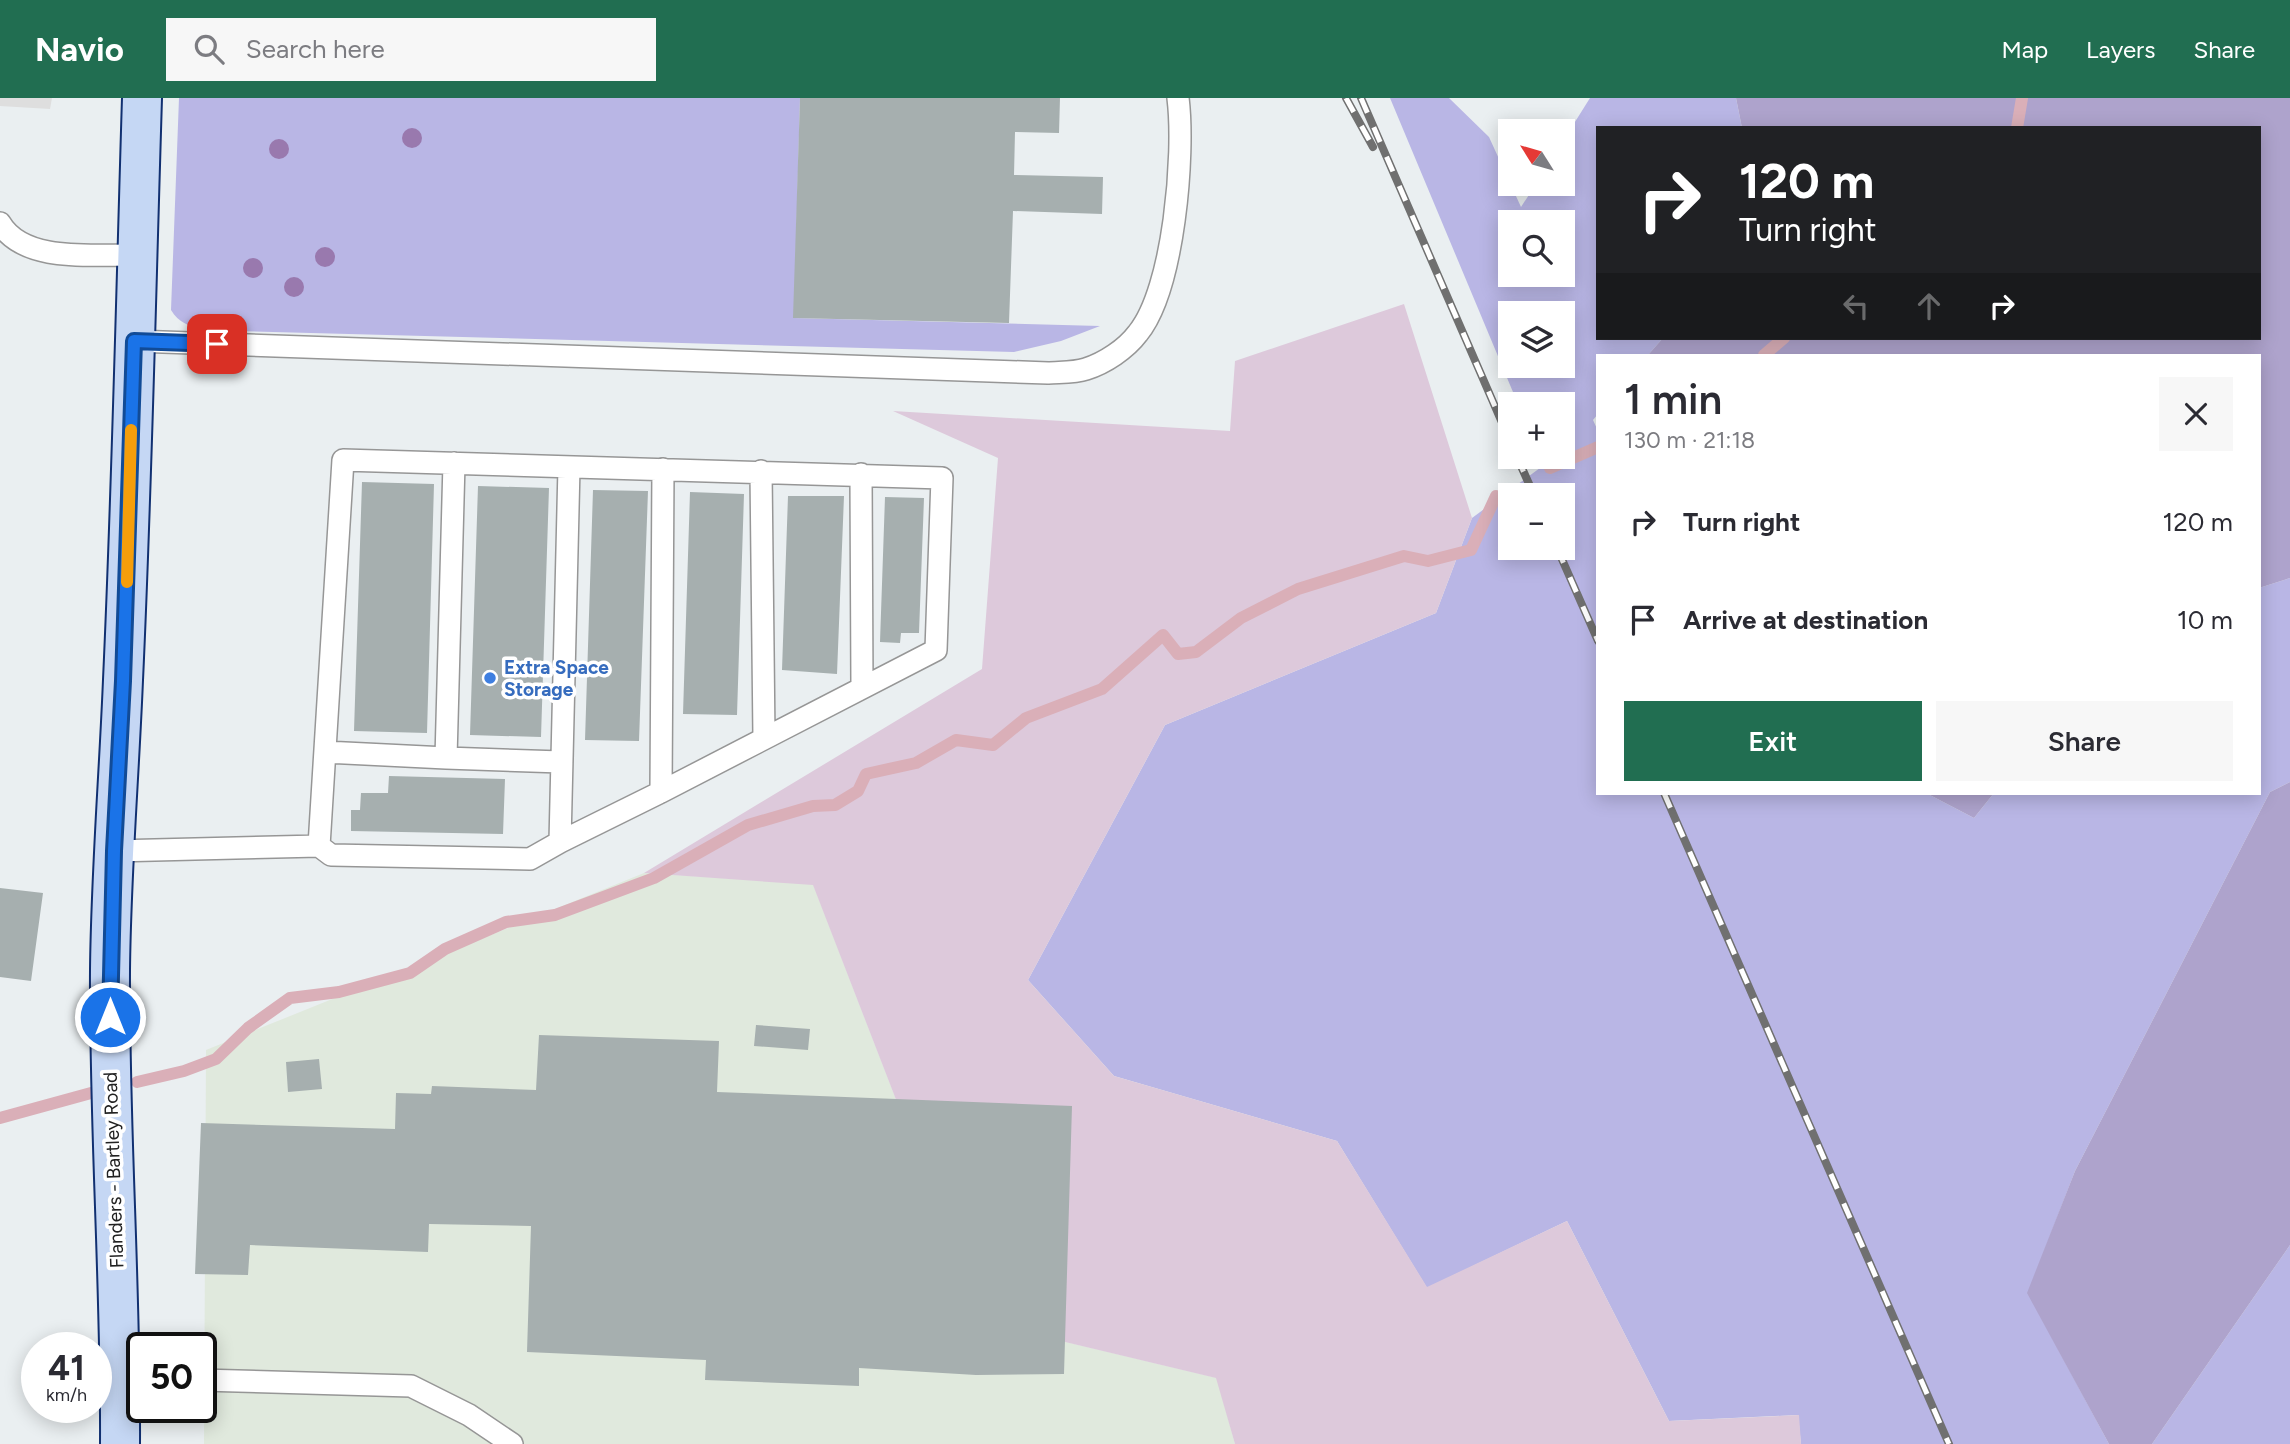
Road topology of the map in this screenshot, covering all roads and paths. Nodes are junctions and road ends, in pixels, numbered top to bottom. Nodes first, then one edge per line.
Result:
1 (142, 98) edge
2 (1178, 98) edge
3 (0, 223) edge
4 (137, 255) junction
5 (134, 341) junction
6 (454, 463) junction
7 (569, 467) junction
8 (663, 468) junction
9 (761, 471) junction
10 (861, 474) junction
11 (862, 688) junction
12 (764, 738) junction
13 (325, 751) junction
14 (446, 758) junction
15 (561, 762) junction
16 (661, 792) junction
17 (560, 842) junction
18 (319, 846) junction
19 (114, 851) junction
20 (128, 1332) edge
21 (217, 1380) edge
22 (126, 1408) edge
23 (120, 1444) edge
24 (512, 1444) edge

1 - 4 main road, Flanders - Bartley Road
2 - 5 lane
3 - 4 lane
4 - 5 main road, Flanders - Bartley Road
5 - 19 main road, Flanders - Bartley Road
6 - 7 lane
6 - 13 lane
6 - 14 lane
7 - 8 lane
7 - 15 lane
8 - 9 lane
8 - 16 lane
9 - 10 lane
9 - 12 lane
10 - 11 lane
10 - 11 lane
11 - 12 lane
12 - 16 lane
13 - 14 lane
13 - 18 lane
14 - 15 lane
15 - 17 lane
16 - 17 lane
17 - 18 lane
18 - 19 lane
19 - 20 main road, Flanders - Bartley Road
21 - 24 lane
22 - 23 main road, Flanders - Bartley Road

